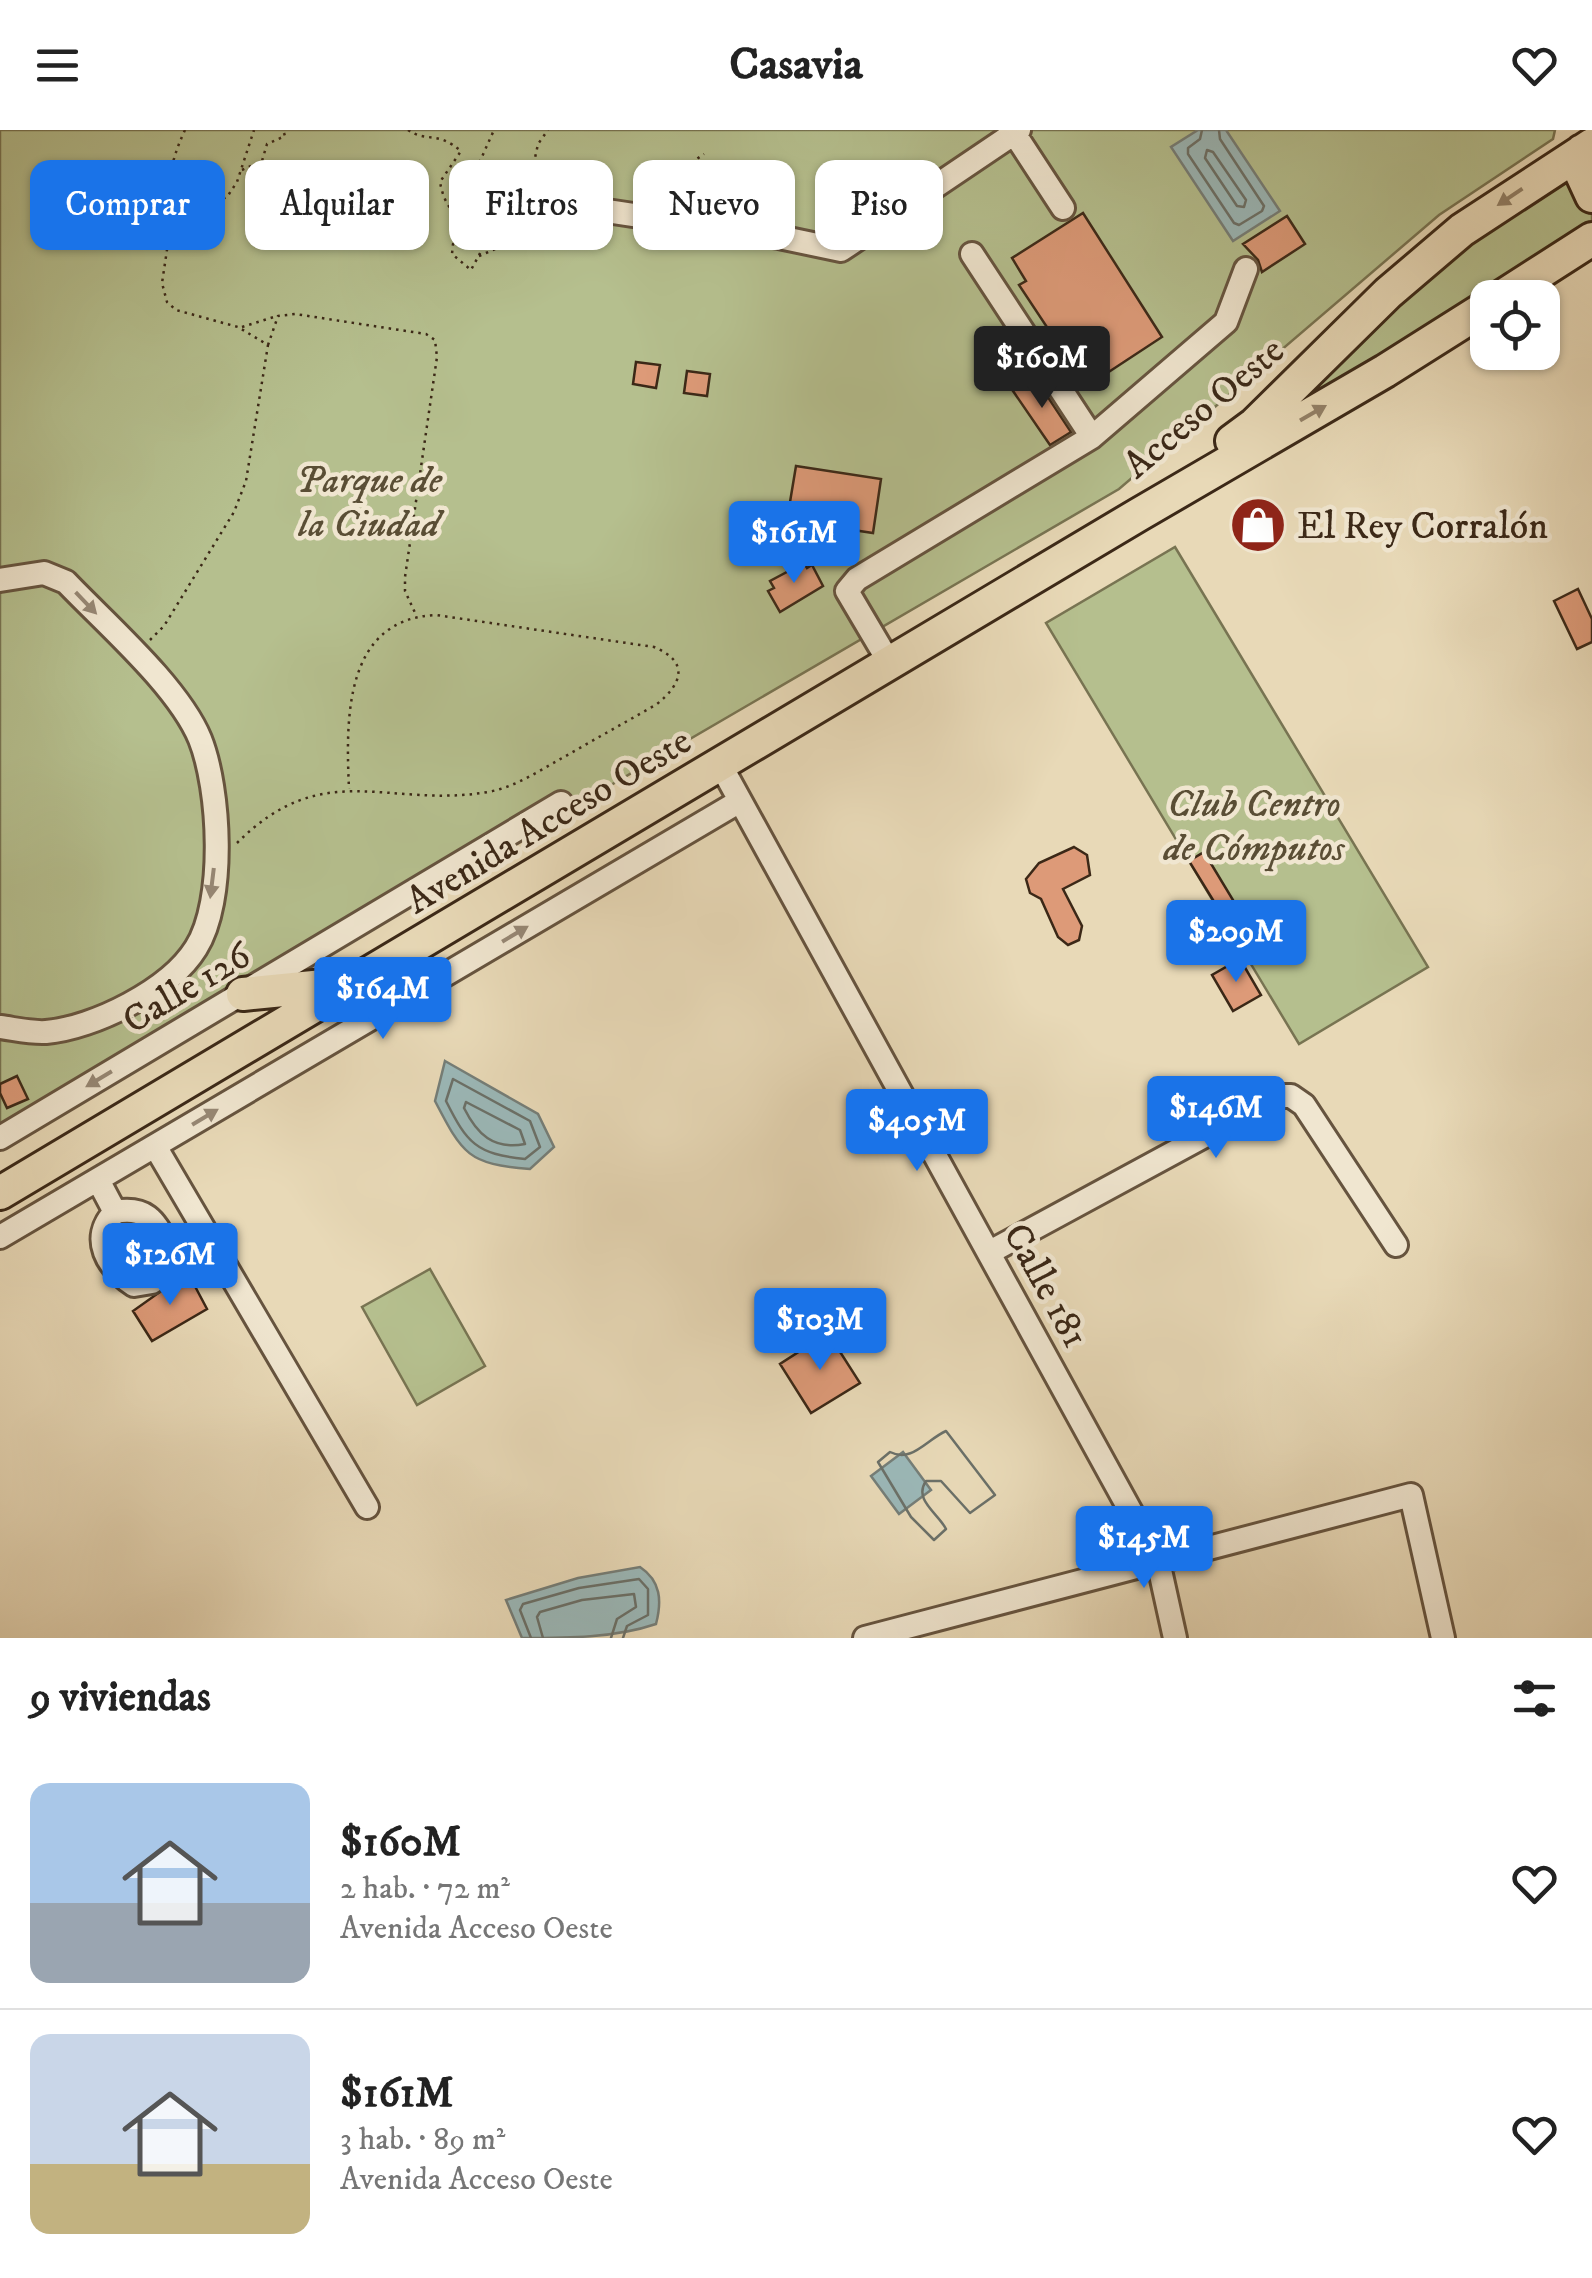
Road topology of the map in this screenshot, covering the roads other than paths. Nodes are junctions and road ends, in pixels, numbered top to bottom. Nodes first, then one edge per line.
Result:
1 (1015, 131) edge
2 (1584, 142) edge
3 (1592, 196) edge
4 (1063, 208) dead end
5 (613, 212) edge
6 (1592, 239) edge
7 (972, 254) dead end
8 (1246, 269) dead end
9 (1528, 280) edge
10 (1470, 317) edge
11 (1092, 437) junction
12 (1138, 515) junction
13 (0, 580) edge
14 (890, 662) junction
15 (720, 764) junction
16 (740, 801) junction
17 (561, 803) dead end
18 (354, 983) junction
19 (243, 994) junction
20 (0, 1028) edge
21 (0, 1138) edge
22 (155, 1146) junction
23 (98, 1180) junction
24 (0, 1193) edge
25 (114, 1212) dead end
26 (0, 1238) edge
27 (1396, 1245) dead end
28 (990, 1252) junction
29 (367, 1507) dead end
30 (1158, 1561) junction
31 (897, 1634) edge
32 (864, 1638) edge
33 (1175, 1638) edge
34 (1443, 1638) edge

1 - 4 street
1 - 5 street
2 - 3 highway
2 -> 12 highway, Acceso Oeste
6 - 9 highway
7 - 11 street
8 - 11 street
12 -> 10 highway, Acceso Oeste
11 - 14 street
12 - 14 highway, Avenida Acceso Oeste
13 -> 20 street
14 - 15 highway, Avenida Acceso Oeste
15 - 16 street, Calle 181
15 - 18 highway, Avenida Acceso Oeste
22 -> 16 street
16 - 28 street, Calle 181
17 - 19 street, Calle 126
18 - 19 highway
18 - 24 highway, Avenida Acceso Oeste
19 -> 21 street, Calle 126
22 - 23 street
22 - 29 street
23 - 25 street
23 - 26 street
27 - 28 street
28 - 30 street, Calle 181
30 - 31 street
30 - 33 street, Calle 181
30 - 34 street
31 - 32 street

